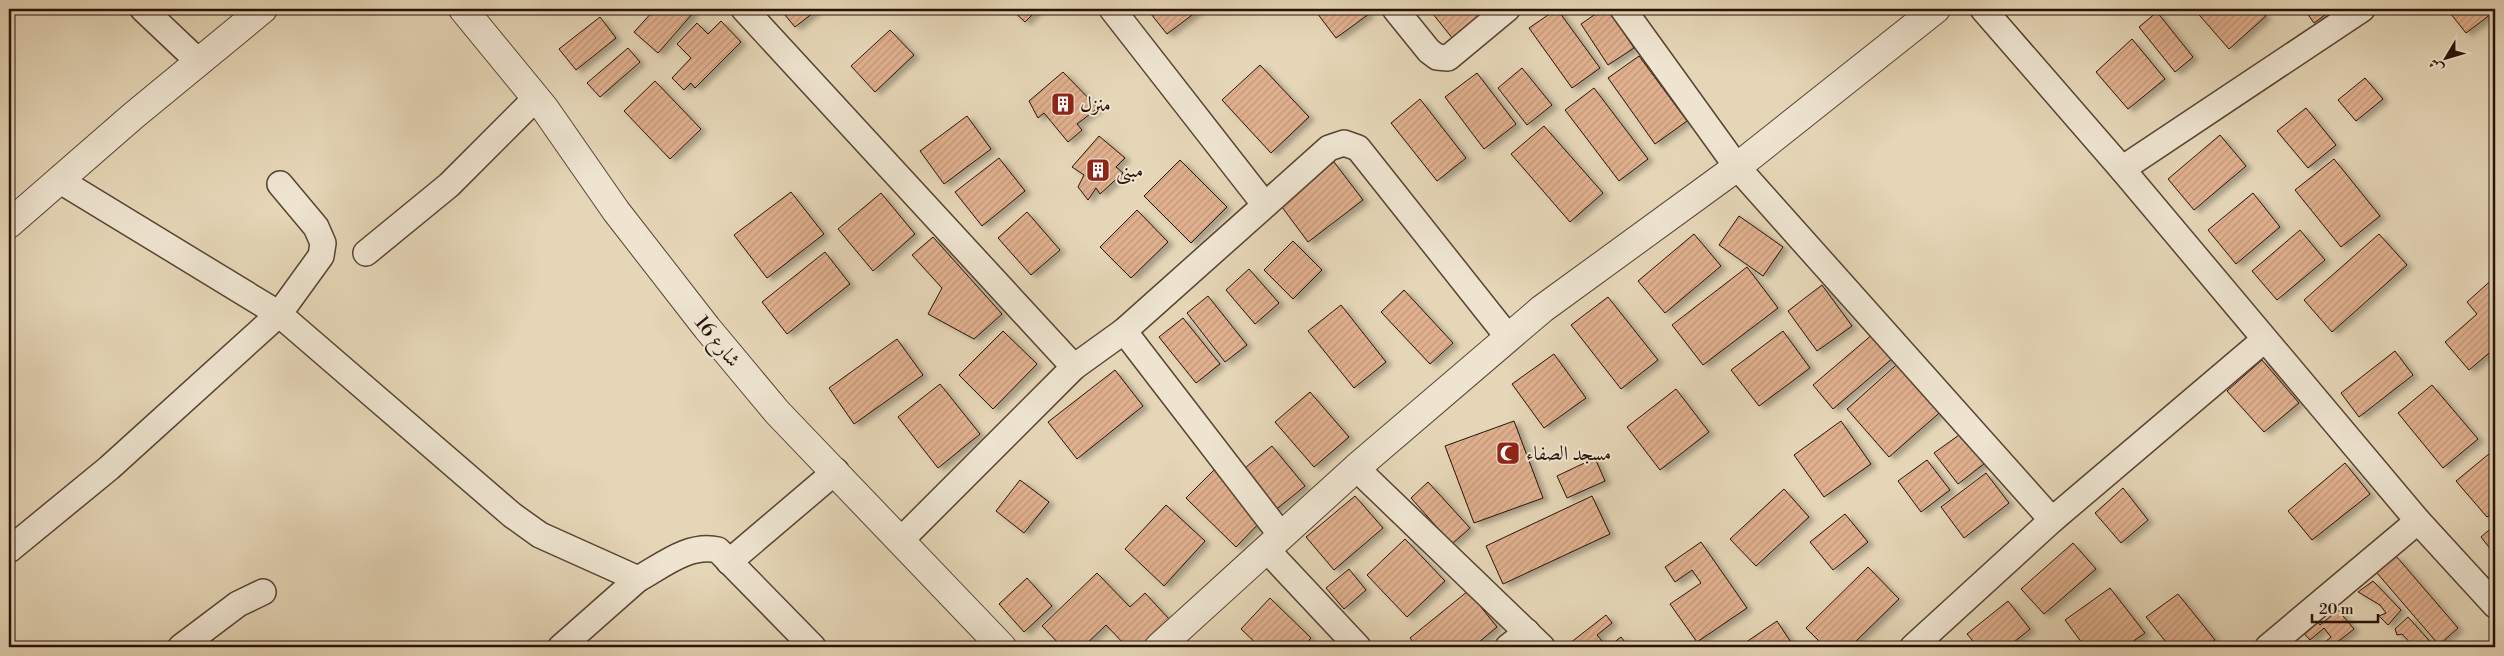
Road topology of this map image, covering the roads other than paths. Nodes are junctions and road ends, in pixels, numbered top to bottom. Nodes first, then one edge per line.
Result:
1 (143, 9) edge
2 (263, 9) edge
3 (463, 9) edge
4 (744, 9) edge
5 (1112, 9) edge
6 (1395, 9) edge
7 (1507, 9) edge
8 (1622, 9) edge
9 (1936, 9) edge
10 (1983, 9) edge
11 (2362, 9) edge
12 (199, 62) junction
13 (536, 98) junction
14 (1737, 167) junction
15 (2122, 169) junction
16 (59, 180) junction
17 (280, 184) dead end
18 (1265, 205) junction
19 (13, 213) edge
20 (366, 253) dead end
21 (279, 314) junction
22 (1124, 330) junction
23 (1508, 338) junction
24 (2264, 340) junction
25 (1074, 367) junction
26 (1356, 468) junction
27 (836, 472) junction
28 (2052, 520) junction
29 (2418, 521) junction
30 (900, 541) junction
31 (1274, 543) junction
32 (9, 550) edge
33 (729, 562) junction
34 (638, 579) junction
35 (263, 592) dead end
36 (2495, 605) edge
37 (1535, 640) edge
38 (181, 647) edge
39 (561, 647) edge
40 (813, 647) edge
41 (1002, 647) edge
42 (1159, 647) edge
43 (1358, 647) edge
44 (1508, 647) edge
45 (1913, 647) edge
46 (2268, 647) edge

1 - 12 street
2 - 12 street
3 - 13 street, شارع 16
4 - 25 street
5 - 18 street
6 - 7 street
8 - 14 street
9 - 14 street
10 - 15 street
11 - 15 street
12 - 16 street
13 - 20 street
13 - 27 street, شارع 16
14 - 23 street
14 - 28 street
15 - 24 street
16 - 19 street
16 - 21 street
17 - 21 street
18 - 22 street
18 - 23 street
21 - 32 street
21 - 34 street
22 - 25 street
22 - 31 street
23 - 26 street
24 - 28 street
24 - 29 street
25 - 30 street
26 - 31 street
26 - 37 street
27 - 30 street, شارع 16
27 - 33 street
28 - 45 street
29 - 36 street
29 - 46 street
30 - 41 street, شارع 16
31 - 42 street
31 - 43 street
33 - 34 street
33 - 40 street
34 - 39 street
35 - 38 street
37 - 44 street

